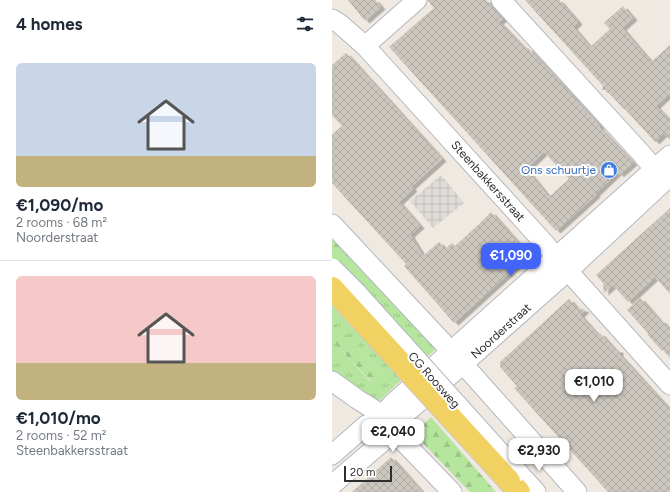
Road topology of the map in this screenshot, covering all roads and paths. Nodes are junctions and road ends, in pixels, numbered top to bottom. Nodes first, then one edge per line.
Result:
1 (417, 0) edge
2 (501, 0) edge
3 (332, 19) edge
4 (365, 46) junction
5 (670, 155) edge
6 (665, 178) edge
7 (332, 224) edge
8 (562, 264) junction
9 (332, 268) edge
10 (332, 288) edge
11 (457, 358) junction
12 (332, 381) edge
13 (670, 386) edge
14 (390, 425) junction
15 (332, 455) edge
16 (515, 482) edge
17 (332, 485) edge
18 (452, 492) edge
19 (536, 492) edge
20 (577, 492) edge

1 - 4 street
2 - 6 street
3 - 4 street, Steenbakkersstraat
4 - 8 street, Steenbakkersstraat
5 - 6 street, Noorderstraat
6 - 8 street, Noorderstraat
7 - 11 street
8 - 11 street, Noorderstraat
8 - 13 street, Steenbakkersstraat
9 - 16 street, CG Roosweg, bridge
10 - 16 main road, CG Roosweg, bridge
11 - 14 street, Noorderstraat
11 - 20 street
12 - 14 street
14 - 15 street
14 - 17 street, Noorderstraat
14 - 18 street
16 - 19 street, CG Roosweg

